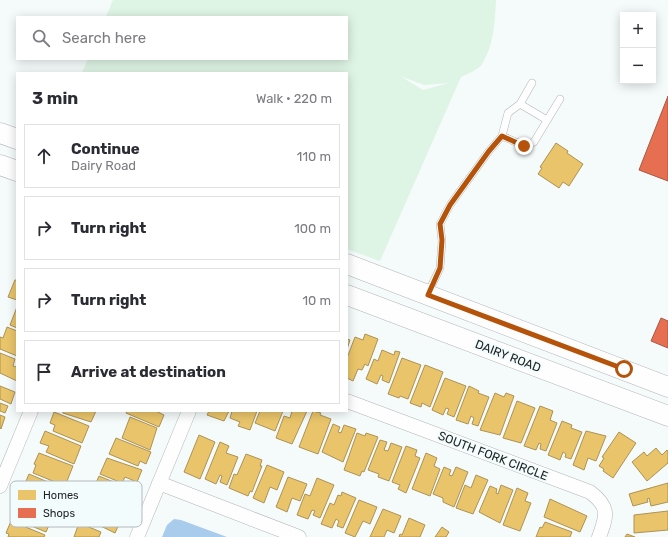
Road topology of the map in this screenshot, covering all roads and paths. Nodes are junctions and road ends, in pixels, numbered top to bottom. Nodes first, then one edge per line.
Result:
1 (532, 83) dead end
2 (560, 99) dead end
3 (520, 104) junction
4 (547, 120) junction
5 (0, 133) edge
6 (502, 136) junction
7 (16, 139) edge
8 (0, 164) edge
9 (16, 171) edge
10 (348, 264) edge
11 (348, 295) edge
12 (428, 295) junction
13 (668, 387) edge
14 (348, 401) edge
15 (31, 412) edge
16 (189, 412) edge
17 (668, 416) edge
18 (159, 483) junction
19 (0, 486) edge
20 (142, 525) edge
21 (141, 527) edge
22 (137, 537) edge
23 (299, 537) edge
24 (599, 537) edge

1 - 3 lane
2 - 4 lane
3 - 4 lane
3 - 6 lane
4 - 6 lane
5 - 7 street
6 - 12 lane
8 - 9 street
10 - 12 street
11 - 17 street, DAIRY ROAD
12 - 13 street
14 - 24 street, SOUTH FORK CIRCLE
15 - 19 street
16 - 18 street
18 - 20 street
18 - 23 street
21 - 22 street

